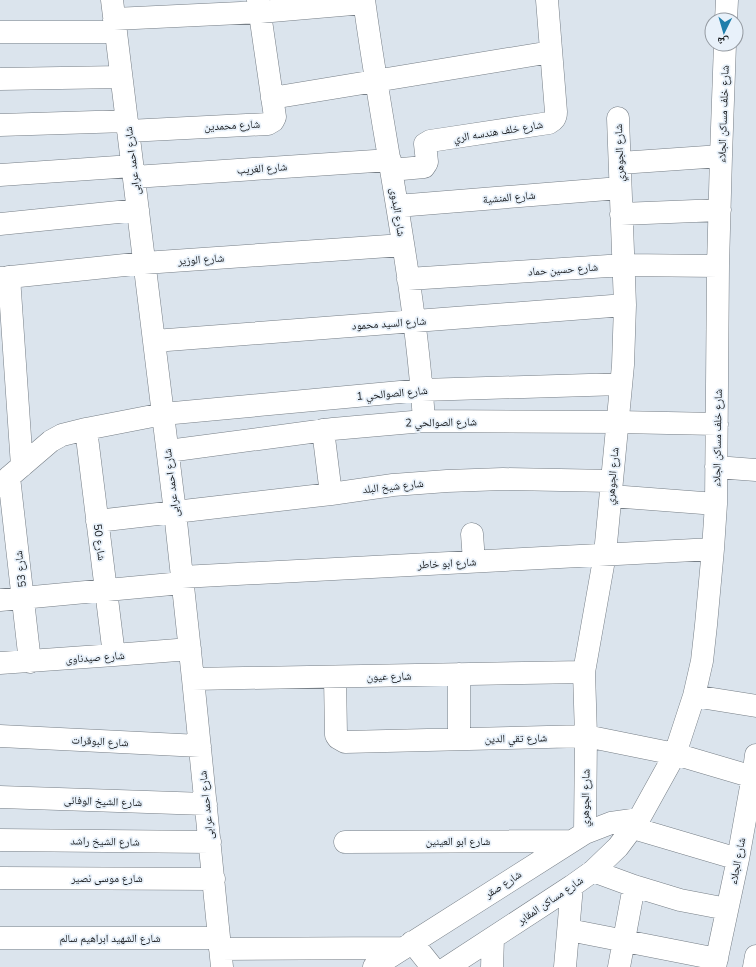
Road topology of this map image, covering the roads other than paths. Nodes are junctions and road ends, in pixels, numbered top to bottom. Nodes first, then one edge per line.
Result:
1 (547, 0) edge
2 (727, 0) edge
3 (364, 2) edge
4 (259, 6) edge
5 (726, 12) edge
6 (114, 17) edge
7 (0, 32) edge
8 (551, 52) junction
9 (725, 52) edge
10 (121, 77) junction
11 (0, 79) edge
12 (376, 80) junction
13 (272, 98) junction
14 (618, 118) dead end
15 (0, 125) edge
16 (127, 126) junction
17 (721, 156) junction
18 (620, 162) junction
19 (391, 165) junction
20 (133, 171) junction
21 (0, 175) edge
22 (620, 188) junction
23 (397, 206) junction
24 (138, 210) junction
25 (720, 210) junction
26 (622, 214) junction
27 (0, 224) edge
28 (403, 245) junction
29 (144, 263) junction
30 (624, 265) junction
31 (718, 266) junction
32 (4, 277) edge
33 (408, 279) junction
34 (625, 305) junction
35 (414, 321) junction
36 (154, 341) junction
37 (621, 384) junction
38 (422, 390) junction
39 (163, 414) junction
40 (424, 421) junction
41 (618, 422) junction
42 (717, 424) junction
43 (86, 429) junction
44 (323, 430) junction
45 (168, 451) junction
46 (716, 467) junction
47 (756, 470) edge
48 (10, 476) edge
49 (611, 489) junction
50 (331, 494) junction
51 (716, 504) junction
52 (175, 512) junction
53 (97, 521) junction
54 (472, 534) dead end
55 (713, 549) junction
56 (605, 554) junction
57 (474, 561) junction
58 (182, 580) junction
59 (106, 590) junction
60 (23, 598) junction
61 (0, 600) edge
62 (190, 649) junction
63 (114, 656) junction
64 (30, 662) junction
65 (0, 663) edge
66 (584, 672) junction
67 (459, 674) junction
68 (334, 676) junction
69 (193, 679) junction
70 (694, 696) junction
71 (756, 706) edge
72 (0, 736) edge
73 (586, 736) junction
74 (459, 739) junction
75 (200, 746) junction
76 (675, 754) junction
77 (755, 768) edge
78 (0, 797) edge
79 (206, 804) junction
80 (636, 823) junction
81 (578, 837) junction
82 (0, 840) edge
83 (210, 842) junction
84 (345, 842) dead end
85 (738, 859) junction
86 (593, 871) junction
87 (0, 878) edge
88 (214, 879) junction
89 (572, 886) junction
90 (634, 886) junction
91 (727, 909) junction
92 (569, 930) junction
93 (0, 938) edge
94 (493, 938) junction
95 (624, 940) junction
96 (408, 945) junction
97 (221, 951) edge
98 (756, 956) edge
99 (716, 963) edge
100 (374, 967) edge
101 (432, 967) edge
102 (448, 967) edge
103 (492, 967) edge
104 (566, 967) edge
105 (619, 967) edge
106 (754, 967) edge

1 - 8 street, شارع خلف هندسه الري
2 - 5 street
3 - 4 street, شارع البدوى
3 - 12 street, شارع البدوى
4 - 6 street, شارع البدوى
4 - 13 street, شارع محمدين
6 - 7 street, شارع البدوى
6 - 10 street, شارع احمد عرابى
8 - 12 street
8 - 19 street, شارع خلف هندسه الري
9 - 17 street, شارع خلف مساكن الجلاء
10 - 11 street
10 - 16 street, شارع احمد عرابى
12 - 13 street
12 - 19 street, شارع البدوى
13 - 16 street, شارع محمدين
14 - 18 street, شارع الجوهري
15 - 16 street
16 - 20 street, شارع احمد عرابى
17 - 18 street
17 - 25 street, شارع خلف مساكن الجلاء
18 - 22 street, شارع الجوهري
19 - 20 street, شارع الغريب
19 - 23 street, شارع البدوى
20 - 21 street, شارع الغريب
20 - 24 street, شارع احمد عرابى
22 - 23 street, شارع المنشية
22 - 26 street, شارع الجوهري
23 - 28 street, شارع البدوى
24 - 27 street
24 - 29 street, شارع احمد عرابى
25 - 26 street
25 - 31 street, شارع خلف مساكن الجلاء
26 - 30 street, شارع الجوهري
28 - 29 street, شارع الوزير
28 - 33 street, شارع البدوى
29 - 32 street, شارع الوزير
29 - 36 street, شارع احمد عرابى
30 - 31 street, شارع حسين حماد
30 - 33 street, شارع حسين حماد
30 - 34 street, شارع الجوهري
31 - 42 street, شارع خلف مساكن الجلاء
32 - 48 street, شارع 53
33 - 35 street, شارع البدوى
34 - 35 street, شارع السيد محمود
34 - 37 street, شارع الجوهري
35 - 36 street, شارع السيد محمود
35 - 38 street, شارع البدوى
36 - 39 street, شارع احمد عرابى
37 - 38 street, شارع الصوالحي 1
37 - 41 street, شارع الجوهري
38 - 39 street, شارع الصوالحي 1
38 - 40 street, شارع البدوى
39 - 43 street, شارع الصوالحي 1
39 - 45 street, شارع احمد عرابى
40 - 41 street, شارع الصوالحي 2
40 - 44 street, شارع الصوالحي 2
41 - 42 street, شارع الصوالحي 2
41 - 49 street, شارع الجوهري
42 - 46 street, شارع خلف مساكن الجلاء
43 - 48 street, شارع الصوالحي 1
43 - 53 street, شارع 50
44 - 45 street, شارع الصوالحي 2
44 - 50 street
45 - 52 street, شارع احمد عرابى
46 - 47 street
46 - 51 street, شارع خلف مساكن الجلاء
48 - 60 street, شارع 53
49 - 50 street, شارع شيخ البلد
49 - 51 street, شارع شيخ البلد
49 - 56 street, شارع الجوهري
50 - 52 street, شارع شيخ البلد
51 - 55 street, شارع خلف مساكن الجلاء
52 - 53 street, شارع شيخ البلد
52 - 58 street, شارع احمد عرابى
53 - 59 street, شارع 50
54 - 57 street
55 - 56 street, شارع ابو خاطر
55 - 70 street, شارع خلف مساكن الجلاء
56 - 57 street, شارع ابو خاطر
56 - 66 street, شارع الجوهري
57 - 58 street, شارع ابو خاطر
58 - 59 street, شارع ابو خاطر
58 - 62 street, شارع احمد عرابى
59 - 60 street, شارع ابو خاطر
59 - 63 street, شارع 50
60 - 61 street, شارع ابو خاطر
60 - 64 street, شارع 53
62 - 63 street, شارع صيدناوى
62 - 69 street, شارع احمد عرابى
63 - 64 street, شارع صيدناوى
64 - 65 street, شارع صيدناوى
66 - 67 street, شارع عيون
66 - 73 street, شارع الجوهري
67 - 68 street, شارع عيون
67 - 74 street
68 - 69 street, شارع عيون
68 - 74 street, شارع تقي الدين
69 - 75 street, شارع احمد عرابى
70 - 71 street
70 - 76 street, شارع خلف مساكن الجلاء
72 - 75 street, شارع البوقرات
73 - 74 street, شارع تقي الدين
73 - 76 street, شارع تقي الدين
73 - 81 street, شارع الجوهري
75 - 79 street, شارع احمد عرابى
76 - 77 street, شارع تقي الدين
76 - 80 street, شارع خلف مساكن الجلاء
77 - 85 street, شارع الجلاء
78 - 79 street, شارع الشيخ الوفائى
79 - 83 street, شارع احمد عرابى
80 - 81 street, شارع صقر
80 - 85 street
80 - 86 street, شارع مساكن المقابر
81 - 84 street, شارع ابو العينين
81 - 96 street, شارع صقر
82 - 83 street, شارع الشيخ راشد
83 - 88 street, شارع احمد عرابى
85 - 91 street, شارع الجلاء
86 - 89 street, شارع مساكن المقابر
86 - 90 street
87 - 88 street, شارع موسى نصير
88 - 97 street, شارع احمد عرابى
89 - 92 street
89 - 94 street, شارع مساكن المقابر
90 - 91 street
90 - 95 street
91 - 99 street, شارع الجلاء
92 - 95 street
92 - 104 street
93 - 97 street, شارع الشهيد ابراهيم سالم
94 - 102 street, شارع مساكن المقابر
94 - 103 street
95 - 99 street
95 - 105 street
96 - 97 street, شارع الشهيد ابراهيم سالم
96 - 100 street, شارع صقر
96 - 101 street
98 - 106 street

